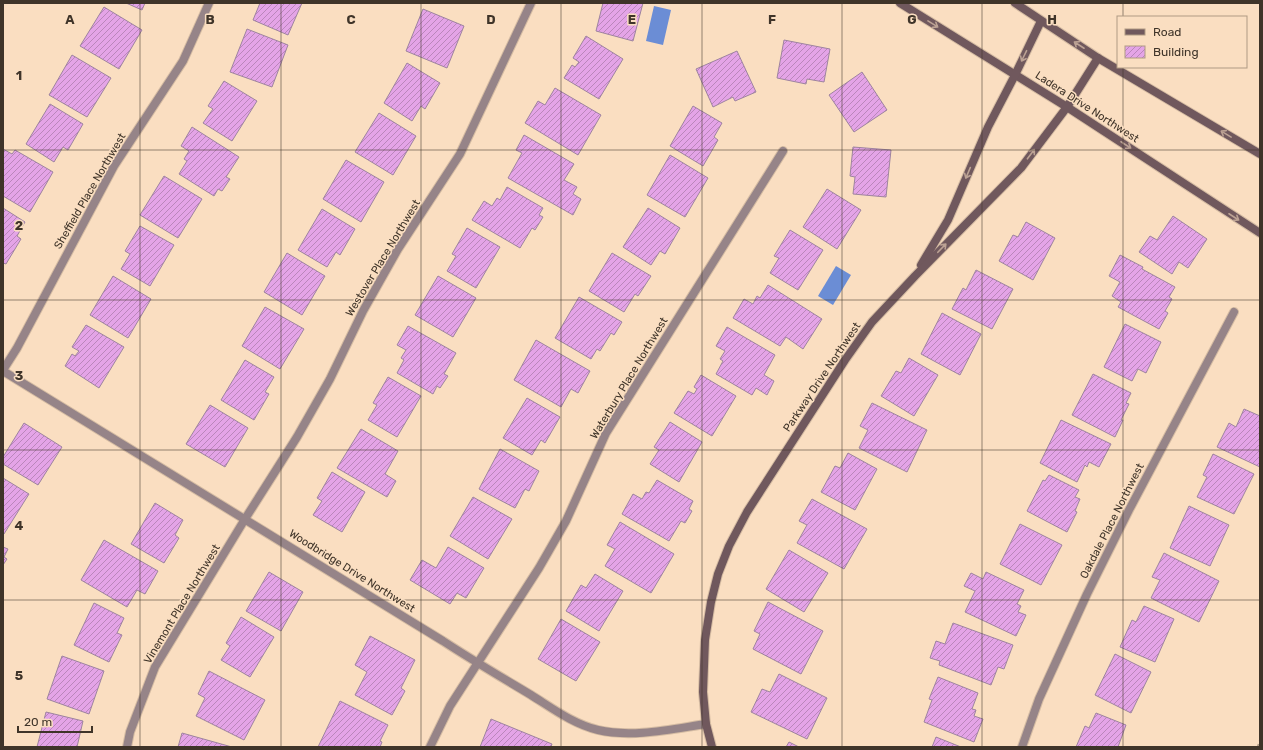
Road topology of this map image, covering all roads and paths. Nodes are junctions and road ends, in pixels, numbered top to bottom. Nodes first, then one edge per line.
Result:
1 (209, 3) edge
2 (531, 3) edge
3 (900, 3) edge
4 (1015, 3) edge
5 (1041, 21) junction
6 (1098, 58) junction
7 (1015, 75) junction
8 (1067, 106) junction
9 (783, 151) dead end
10 (1260, 154) edge
11 (1260, 234) edge
12 (915, 276) junction
13 (1234, 312) dead end
14 (3, 371) edge
15 (245, 519) junction
16 (478, 664) junction
17 (706, 724) junction
18 (1260, 741) edge
19 (127, 747) edge
20 (430, 747) edge
21 (712, 747) edge
22 (1022, 747) edge
23 (1258, 747) edge

1 - 14 street, Sheffield Place Northwest
2 - 15 street, Westover Place Northwest
3 -> 7 street, Ladera Drive Northwest
4 - 5 street
6 -> 5 street
5 -> 7 street
6 - 8 street, Parkway Drive Northwest
10 -> 6 street
7 - 8 street, Ladera Drive Northwest
7 -> 12 street
8 -> 11 street, Ladera Drive Northwest
12 -> 8 street, Parkway Drive Northwest
9 - 16 street, Waterbury Place Northwest
12 - 17 street, Parkway Drive Northwest
13 - 22 street, Oakdale Place Northwest
14 - 15 street, Woodbridge Drive Northwest
15 - 16 street, Woodbridge Drive Northwest
15 - 19 street, Vinemont Place Northwest
16 - 17 street, Woodbridge Drive Northwest
16 - 20 street, Waterbury Place Northwest
17 - 21 street, Parkway Drive Northwest
18 - 23 path

